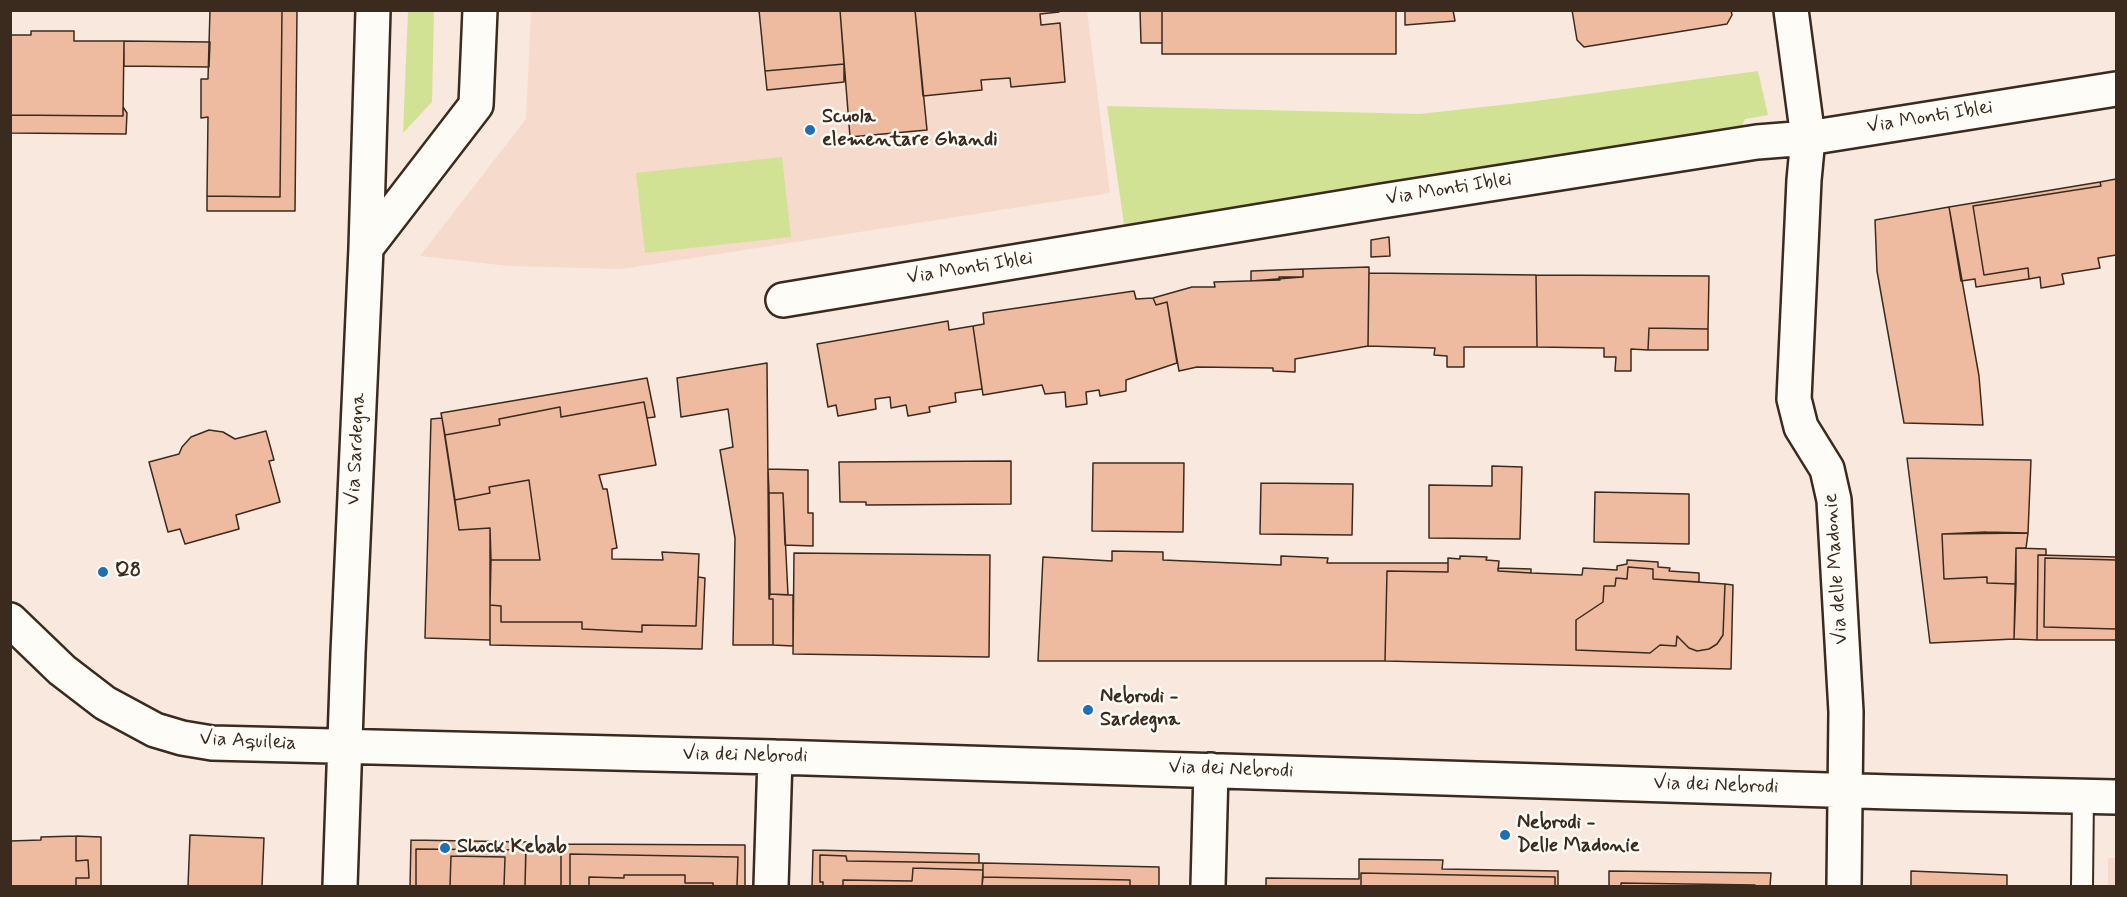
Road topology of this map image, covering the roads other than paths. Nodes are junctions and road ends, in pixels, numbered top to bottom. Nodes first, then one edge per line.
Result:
1 (373, 10) edge
2 (480, 10) edge
3 (1791, 10) edge
4 (2116, 89) edge
5 (1808, 138) junction
6 (366, 248) junction
7 (783, 300) dead end
8 (10, 620) edge
9 (345, 746) junction
10 (775, 756) junction
11 (1211, 770) junction
12 (1846, 791) junction
13 (2083, 796) junction
14 (2116, 797) edge
15 (340, 886) edge
16 (771, 886) edge
17 (1208, 886) edge
18 (1844, 886) edge
19 (2082, 886) edge

1 - 6 street, Via Sardegna
2 - 6 street
3 - 5 street, Via delle Madonie
4 - 5 street, Via Monti Iblei
5 - 7 street, Via Monti Iblei
5 - 12 street, Via delle Madonie
6 - 9 street, Via Sardegna
8 - 9 street, Via Aquileia
9 - 10 street, Via dei Nebrodi
9 - 15 street, Via Sardegna
10 - 11 street, Via dei Nebrodi
10 - 16 street
11 - 12 street, Via dei Nebrodi
11 - 17 street
12 - 13 street, Via dei Nebrodi
12 - 18 street, Via delle Madonie
13 - 14 street, Via dei Nebrodi
13 - 19 lane

